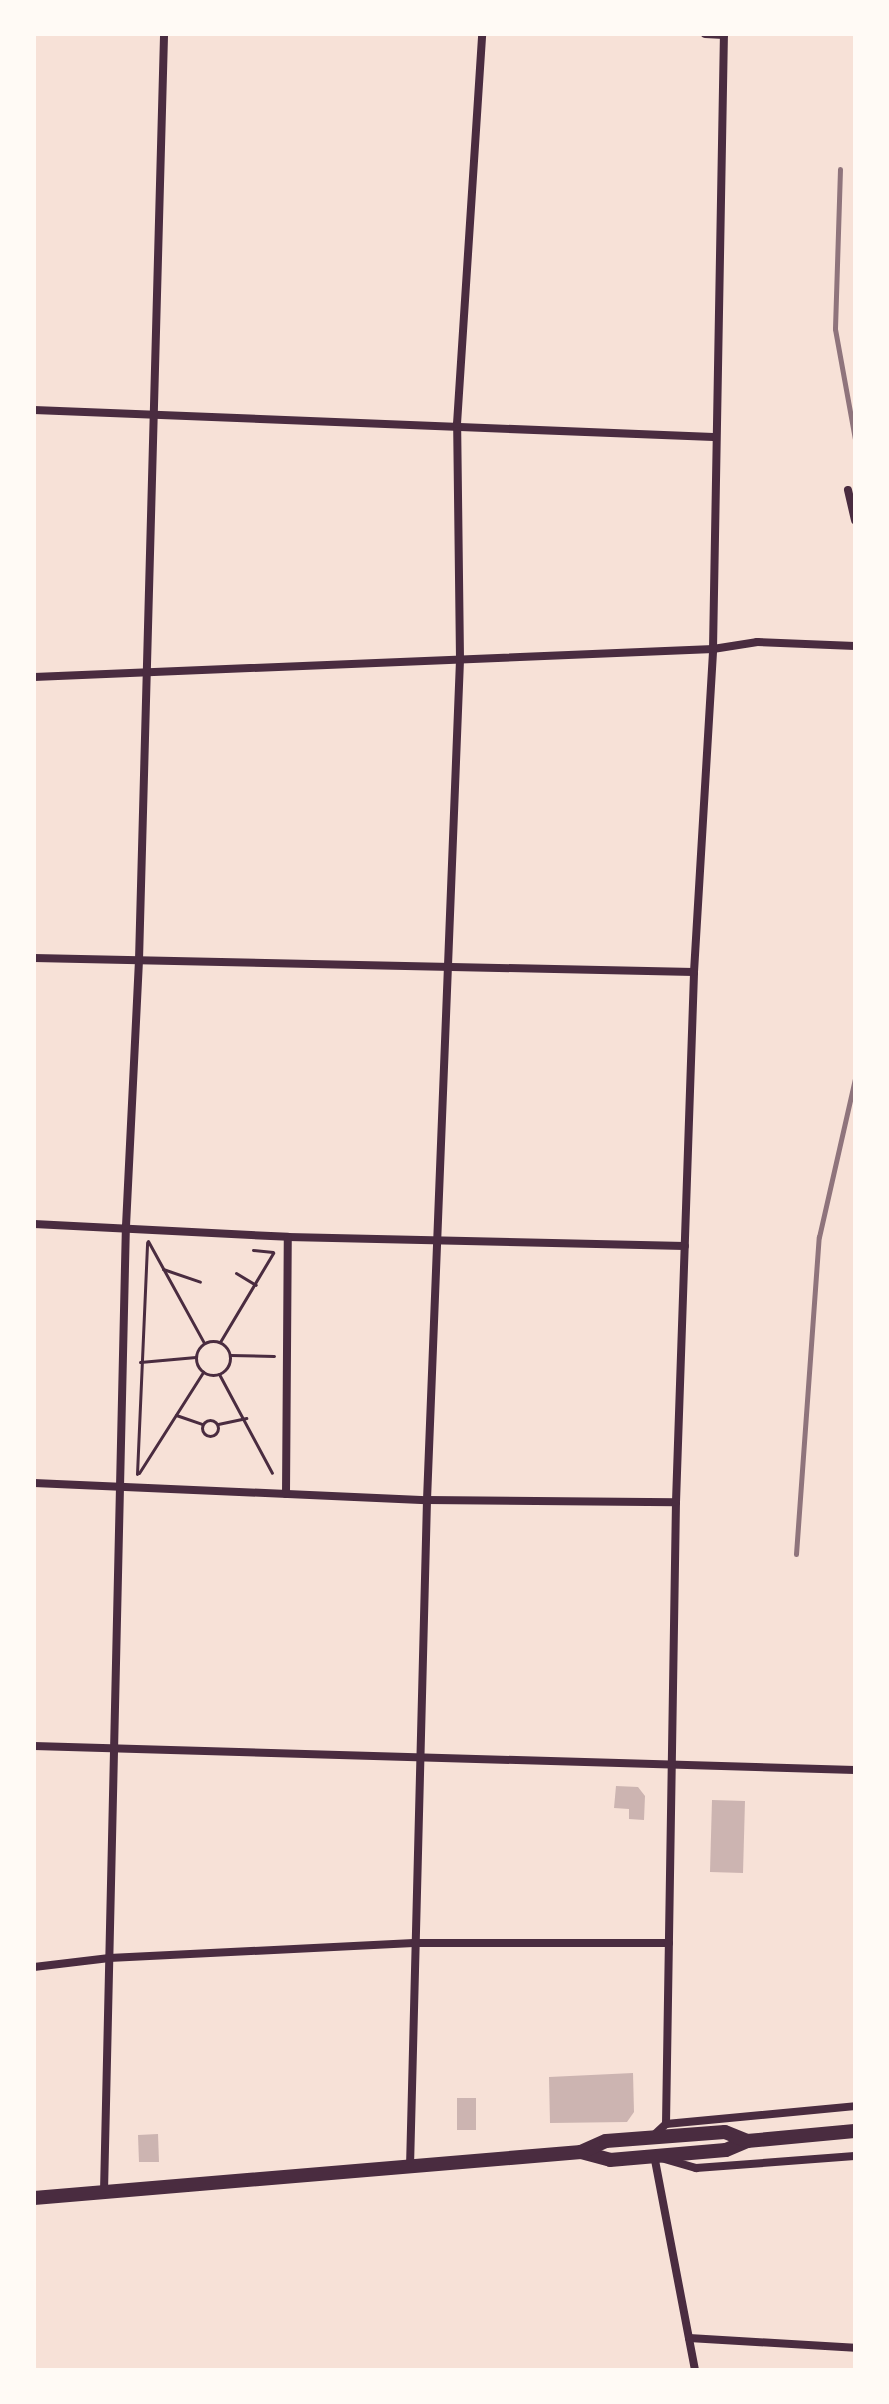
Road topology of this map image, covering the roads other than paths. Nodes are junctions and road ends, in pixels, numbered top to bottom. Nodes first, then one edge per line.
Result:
1 (164, 34) edge
2 (482, 34) edge
3 (705, 34) edge
4 (724, 34) edge
5 (34, 410) edge
6 (156, 415) junction
7 (457, 424) junction
8 (713, 437) junction
9 (848, 490) dead end
10 (855, 520) edge
11 (855, 646) edge
12 (713, 649) junction
13 (460, 659) junction
14 (148, 675) junction
15 (34, 677) edge
16 (34, 958) edge
17 (139, 960) junction
18 (451, 967) junction
19 (694, 972) junction
20 (34, 1224) edge
21 (126, 1226) junction
22 (288, 1237) junction
23 (441, 1238) junction
24 (685, 1246) junction
25 (34, 1483) edge
26 (121, 1486) junction
27 (286, 1494) junction
28 (427, 1500) junction
29 (676, 1502) junction
30 (34, 1746) edge
31 (116, 1749) junction
32 (421, 1756) junction
33 (672, 1761) junction
34 (855, 1770) edge
35 (414, 1943) junction
36 (669, 1943) junction
37 (109, 1958) junction
38 (34, 1967) edge
39 (855, 2106) edge
40 (666, 2124) junction
41 (855, 2131) edge
42 (652, 2138) junction
43 (747, 2141) junction
44 (581, 2152) junction
45 (654, 2156) junction
46 (855, 2156) edge
47 (410, 2167) junction
48 (104, 2192) junction
49 (34, 2198) edge
50 (689, 2338) junction
51 (855, 2348) edge
52 (695, 2370) edge

1 - 6 street
2 - 7 street
3 - 4 street
4 - 8 street
5 - 6 street
6 - 7 street
6 - 14 street
7 - 8 street
7 - 13 street
8 - 12 street
9 - 10 street
11 - 12 street
12 - 13 street
12 - 19 street
13 - 14 street
13 - 18 street
14 - 15 street
14 - 17 street
16 - 17 street
17 - 18 street
17 - 21 street
18 - 19 street
18 - 23 street
19 - 24 street
20 - 21 street
21 - 22 street
21 - 26 street
22 - 23 street
22 - 27 street
23 - 24 street
23 - 28 street
24 - 29 street
25 - 26 street
26 - 27 street
26 - 31 street
27 - 28 street
28 - 29 street
28 - 32 street
29 - 33 street
30 - 31 street
31 - 32 street
31 - 37 street
32 - 33 street
32 - 35 street
33 - 34 street
33 - 36 street
35 - 36 street
35 - 37 street
35 - 47 street
36 - 40 street
37 - 38 street
37 - 48 street
39 - 40 street
40 - 42 street
41 - 43 main road
42 - 43 main road
42 - 44 main road
43 - 45 main road
44 - 45 main road
44 - 47 main road
45 - 46 street
45 - 50 street
47 - 48 main road
48 - 49 main road
50 - 51 street
50 - 52 street

